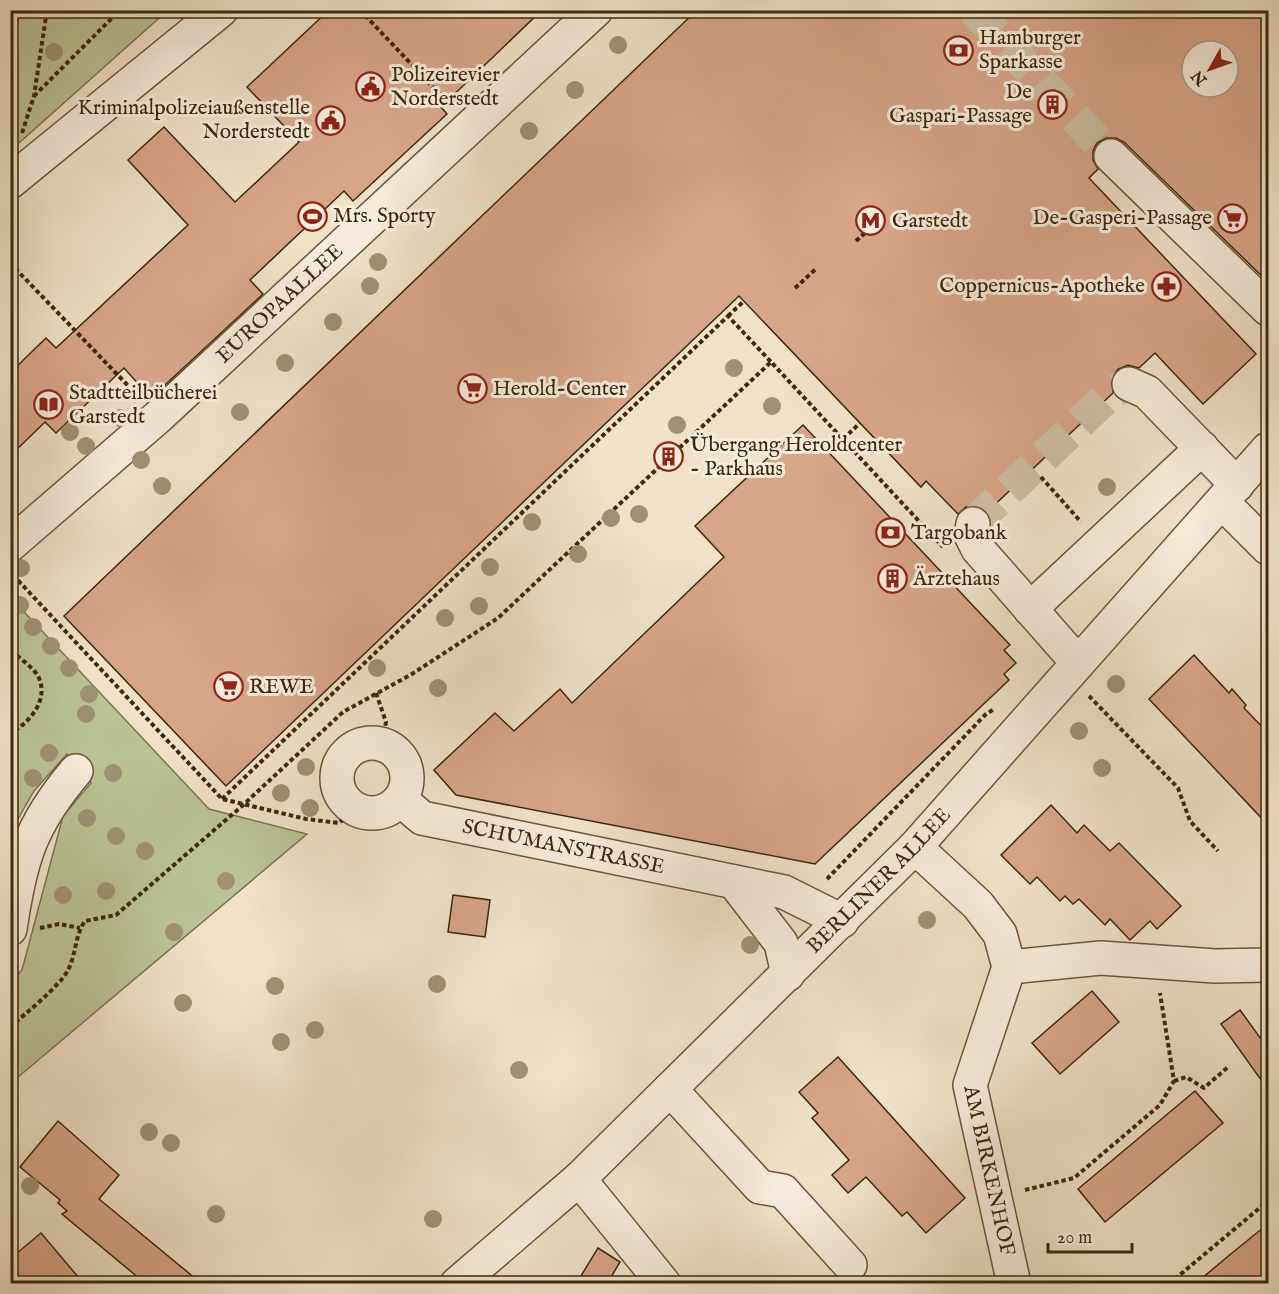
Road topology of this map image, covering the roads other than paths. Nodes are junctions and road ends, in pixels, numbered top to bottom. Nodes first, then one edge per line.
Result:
1 (220, 10) edge
2 (596, 10) edge
3 (1111, 156) tunnel mouth
4 (10, 182) edge
5 (1269, 309) edge
6 (1129, 384) dead end
7 (1202, 448) junction
8 (1269, 449) edge
9 (1230, 494) junction
10 (973, 524) dead end
11 (10, 545) edge
12 (1269, 548) edge
13 (1030, 609) junction
14 (1072, 668) junction
15 (76, 771) dead end
16 (401, 800) junction
17 (915, 847) junction
18 (734, 882) junction
19 (842, 921) junction
20 (20, 929) edge
21 (1269, 965) edge
22 (1009, 967) junction
23 (788, 974) junction
24 (670, 1089) junction
25 (579, 1179) junction
26 (850, 1265) dead end
27 (457, 1284) edge
28 (663, 1284) edge
29 (1014, 1284) edge

1 - 4 street
2 - 11 street, EUROPAALLEE
3 - 5 street
6 - 7 street
7 - 9 street
7 - 13 street
8 - 9 street, BERLINER ALLEE
9 - 12 street
9 - 14 street, BERLINER ALLEE
10 - 13 street
13 - 14 street
14 - 17 street, BERLINER ALLEE
15 - 20 street
16 - 16 street
16 - 18 street, SCHUMANSTRASSE
17 - 19 street, BERLINER ALLEE
17 - 22 street
18 - 19 street, SCHUMANSTRASSE
18 - 23 street
19 - 23 street, BERLINER ALLEE
21 - 22 street
22 - 29 street, AM BIRKENHOF
23 - 24 street, BERLINER ALLEE
24 - 25 street, BERLINER ALLEE
24 - 26 street
25 - 27 street, BERLINER ALLEE
25 - 28 street

